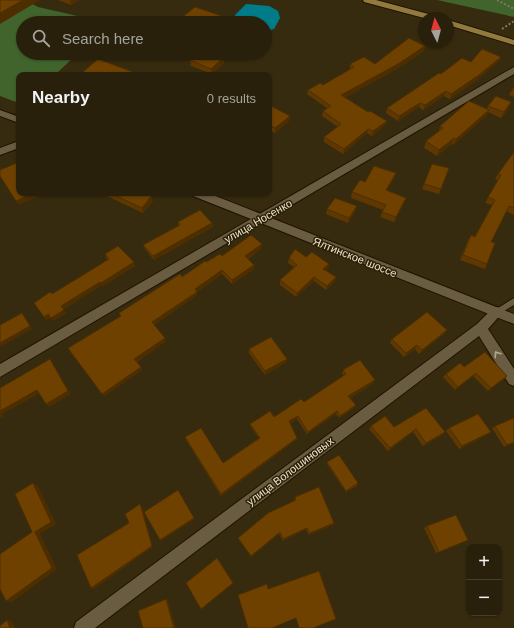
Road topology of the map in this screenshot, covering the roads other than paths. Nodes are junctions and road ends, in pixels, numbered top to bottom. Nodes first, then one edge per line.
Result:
1 (367, 0) edge
2 (418, 14) edge
3 (454, 24) edge
4 (514, 43) edge
5 (514, 70) edge
6 (0, 113) edge
7 (16, 119) edge
8 (16, 145) edge
9 (0, 152) edge
10 (204, 196) edge
11 (261, 219) junction
12 (514, 301) edge
13 (497, 312) junction
14 (514, 319) edge
15 (481, 328) junction
16 (0, 371) edge
17 (514, 380) edge
18 (82, 628) edge

1 - 2 main road
3 - 4 main road
5 - 11 street, улица Носенко
6 - 7 street
8 - 9 street
10 - 11 street, Ялтинское шоссе
11 - 13 street, Ялтинское шоссе
11 - 16 street, улица Носенко
12 - 13 lane
13 - 14 street, Ялтинское шоссе
13 - 15 street, улица Волошиновых
17 -> 15 street
15 - 18 street, улица Волошиновых

